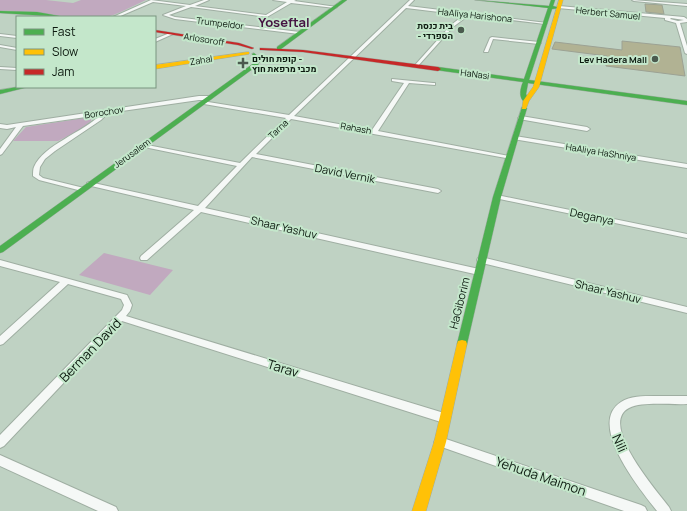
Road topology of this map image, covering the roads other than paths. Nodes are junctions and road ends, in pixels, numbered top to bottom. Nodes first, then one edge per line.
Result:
1 (207, 0) edge
2 (275, 0) edge
3 (345, 0) edge
4 (412, 0) edge
5 (478, 0) edge
6 (494, 0) edge
7 (634, 0) edge
8 (153, 1) edge
9 (292, 1) edge
10 (670, 2) edge
11 (556, 5) edge
12 (687, 5) edge
13 (188, 6) junction
14 (335, 7) junction
15 (405, 7) junction
16 (0, 12) edge
17 (468, 14) junction
18 (56, 16) edge
19 (117, 16) edge
20 (674, 17) junction
21 (667, 18) junction
22 (678, 22) junction
23 (686, 22) edge
24 (545, 23) junction
25 (156, 31) edge
26 (299, 33) junction
27 (171, 34) junction
28 (0, 35) edge
29 (16, 37) edge
30 (156, 41) edge
31 (539, 43) junction
32 (0, 46) edge
33 (279, 48) junction
34 (16, 49) edge
35 (264, 50) junction
36 (486, 51) dead end
37 (249, 52) junction
38 (687, 53) edge
39 (350, 59) junction
40 (156, 64) edge
41 (417, 66) junction
42 (156, 67) edge
43 (0, 68) edge
44 (16, 69) edge
45 (394, 80) dead end
46 (408, 82) junction
47 (525, 83) junction
48 (16, 84) edge
49 (433, 84) dead end
50 (536, 85) junction
51 (0, 87) edge
52 (19, 88) edge
53 (0, 92) edge
54 (206, 100) junction
55 (526, 101) junction
56 (687, 104) edge
57 (687, 108) edge
58 (106, 112) junction
59 (291, 116) junction
60 (521, 118) junction
61 (21, 125) junction
62 (0, 126) edge
63 (587, 129) dead end
64 (374, 132) junction
65 (515, 138) junction
66 (144, 145) junction
67 (0, 152) edge
68 (251, 154) junction
69 (508, 158) junction
70 (241, 165) junction
71 (687, 166) edge
72 (86, 187) junction
73 (438, 191) dead end
74 (497, 197) junction
75 (201, 208) junction
76 (687, 236) edge
77 (0, 250) edge
78 (144, 258) dead end
79 (482, 260) junction
80 (0, 263) edge
81 (479, 272) junction
82 (66, 281) junction
83 (687, 310) edge
84 (122, 318) junction
85 (0, 342) edge
86 (687, 400) edge
87 (444, 418) junction
88 (440, 442) junction
89 (0, 443) edge
90 (0, 460) edge
91 (112, 511) edge
92 (420, 511) edge
93 (641, 511) edge
94 (665, 511) edge

1 - 13 street
2 - 9 street
3 - 14 street
4 - 15 street, Tarna
5 - 11 street, Herbert Samuel
6 - 11 street, Herbert Samuel
7 - 10 street
8 - 13 street
8 - 19 street
9 - 13 street
9 - 14 street
10 - 12 street
10 - 20 street
11 - 21 street, Herbert Samuel
11 - 24 street, HaGiborim
11 - 50 street, HaGiborim
13 - 26 street, Trumpeldor
14 - 26 street
15 - 17 street, HaAliya Harishona
15 - 39 street, Tarna
16 - 18 street
17 - 24 street, HaAliya Harishona
17 - 41 street
20 - 21 street
20 - 23 street
21 - 22 street
22 - 23 street
22 - 38 street
24 - 31 street, HaGiborim
25 - 27 street, Arlosoroff
26 - 33 street
27 - 30 street
27 - 37 street, Arlosoroff
28 - 29 street
31 - 36 street
31 - 47 street, HaGiborim
32 - 34 street
33 - 35 street, HaNasi
33 - 39 street, HaNasi
35 - 37 street
35 - 39 street, HaNasi
37 - 40 street, Zahal
37 - 42 street, Zahal
37 - 54 street, Jerusalem
39 - 41 street, HaNasi
39 - 47 street, HaNasi
39 - 59 street, Tarna
41 - 47 street, HaNasi
43 - 44 street
45 - 46 street
46 - 49 street
46 - 64 street
47 - 50 street, HaNasi
47 - 55 street, HaGiborim
48 - 51 street
50 - 55 street, HaGiborim
50 - 56 street, HaNasi
50 - 57 street, HaNasi
52 - 53 street
54 - 58 street, Borochov
54 - 59 street, Rahash
54 - 66 street, Jerusalem
55 - 60 street, HaGiborim
58 - 61 street, Borochov
58 - 72 street, Shaar Yashuv
59 - 64 street, Rahash
59 - 68 street, Tarna
60 - 63 street
60 - 65 street, HaGiborim
61 - 62 street, Borochov
61 - 67 street
64 - 69 street, Rahash
65 - 69 street, HaGiborim
65 - 71 street, HaAliya HaShniya
66 - 70 street
66 - 72 street, Jerusalem
68 - 70 street, Tarna
68 - 73 street, David Vernik
69 - 74 street, HaGiborim
70 - 75 street, Tarna
72 - 75 street, Shaar Yashuv
72 - 77 street, Jerusalem
74 - 76 street, Deganya
74 - 79 street, HaGiborim
75 - 78 street, Tarna
75 - 81 street, Shaar Yashuv
79 - 81 street, HaGiborim
79 - 83 street, Shaar Yashuv
80 - 82 street
81 - 87 street, HaGiborim
82 - 84 street, Berman David
82 - 85 street
84 - 87 street, Tarav
84 - 89 street, Berman David
86 - 94 street, Nili
87 - 88 street, HaGiborim
88 - 92 street, HaGiborim
88 - 93 street, Yehuda Maimon
90 - 91 street

